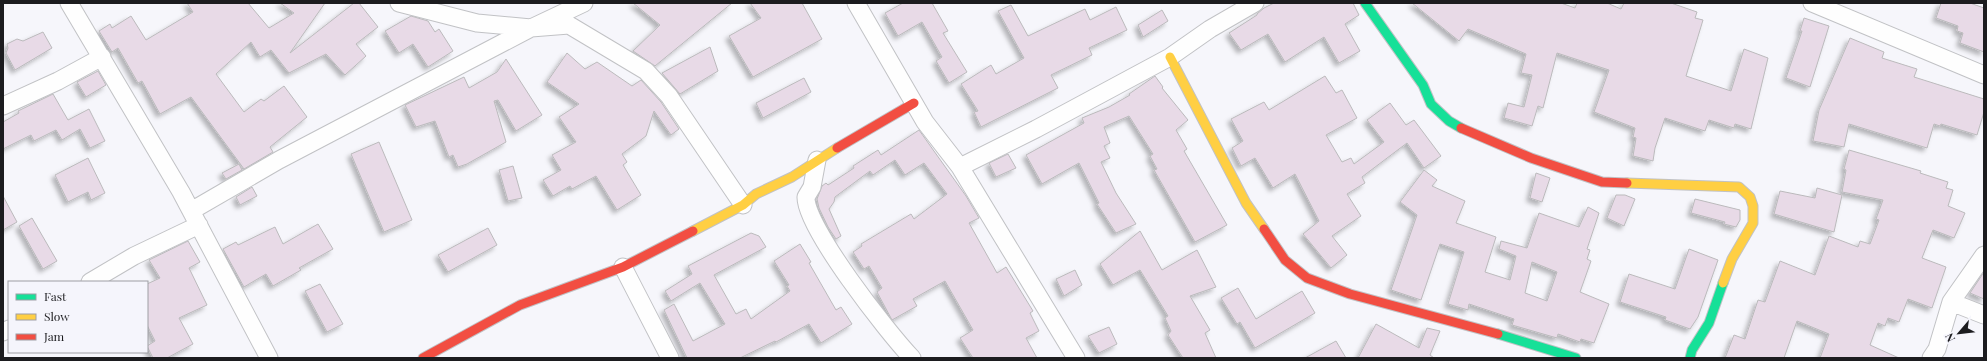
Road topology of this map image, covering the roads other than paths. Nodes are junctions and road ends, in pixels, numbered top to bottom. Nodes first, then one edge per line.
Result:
1 (69, 3) edge
2 (399, 3) edge
3 (584, 3) edge
4 (856, 3) edge
5 (1255, 3) edge
6 (1365, 3) edge
7 (1812, 3) edge
8 (530, 28) junction
9 (1170, 57) junction
10 (102, 58) junction
11 (1984, 75) edge
12 (914, 104) junction
13 (3, 106) edge
14 (818, 160) junction
15 (960, 167) junction
16 (743, 205) junction
17 (195, 218) junction
18 (1984, 255) edge
19 (623, 267) junction
20 (92, 281) edge
21 (1951, 302) junction
22 (1984, 315) edge
23 (269, 358) edge
24 (424, 358) edge
25 (670, 358) edge
26 (912, 358) edge
27 (1076, 358) edge
28 (1576, 358) edge
29 (1690, 358) edge
30 (1931, 358) edge

1 - 10 street
2 - 8 street
3 - 8 street
4 - 12 street
5 - 9 street
6 - 29 street
7 - 11 street
8 - 16 street
8 - 17 street
9 - 15 street
9 - 28 street
10 - 13 street
10 - 17 street
12 - 14 street
12 - 15 street
14 - 16 street
14 - 26 street
15 - 27 street
16 - 19 street
17 - 20 street
17 - 23 street
18 - 21 street
19 - 24 street
19 - 25 street
21 - 22 street
21 - 30 street

